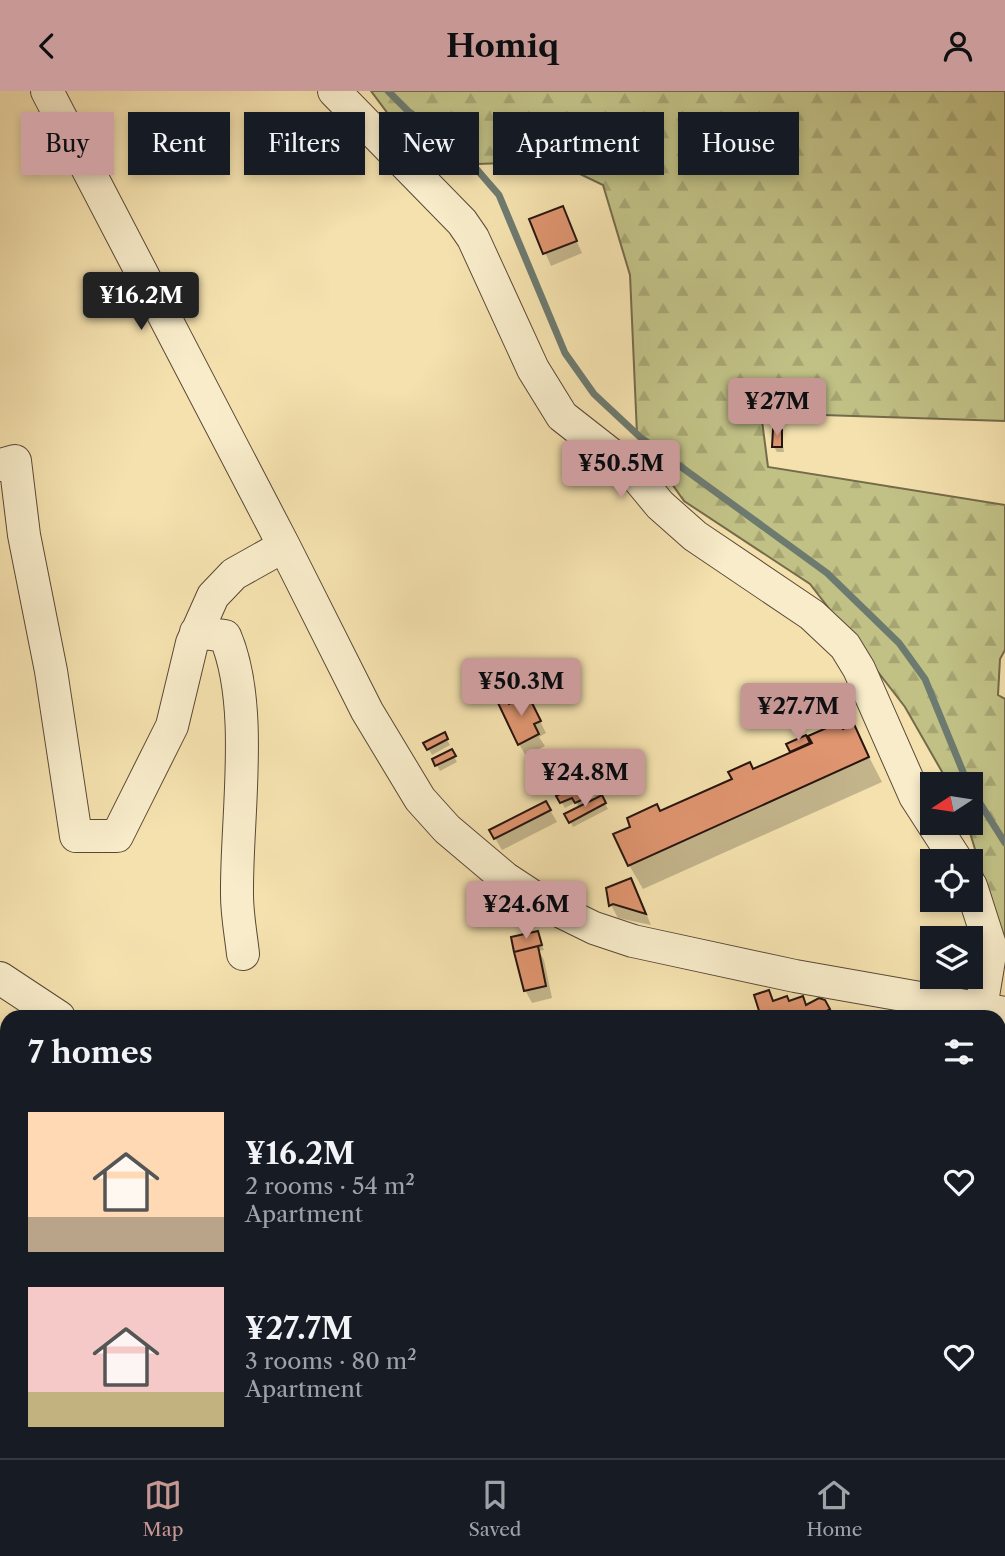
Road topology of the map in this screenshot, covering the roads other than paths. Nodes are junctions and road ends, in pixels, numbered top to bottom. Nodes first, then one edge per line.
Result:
1 (47, 91) edge
2 (334, 91) edge
3 (0, 465) edge
4 (284, 546) junction
5 (196, 632) junction
6 (949, 849) edge
7 (979, 912) edge
8 (243, 954) dead end
9 (0, 978) edge
10 (901, 1006) edge
11 (48, 1010) edge
12 (993, 1010) edge

1 - 4 street
2 - 6 street
3 - 5 street
4 - 5 street
4 - 10 street
5 - 8 street
7 - 12 street
9 - 11 street
10 - 12 street

